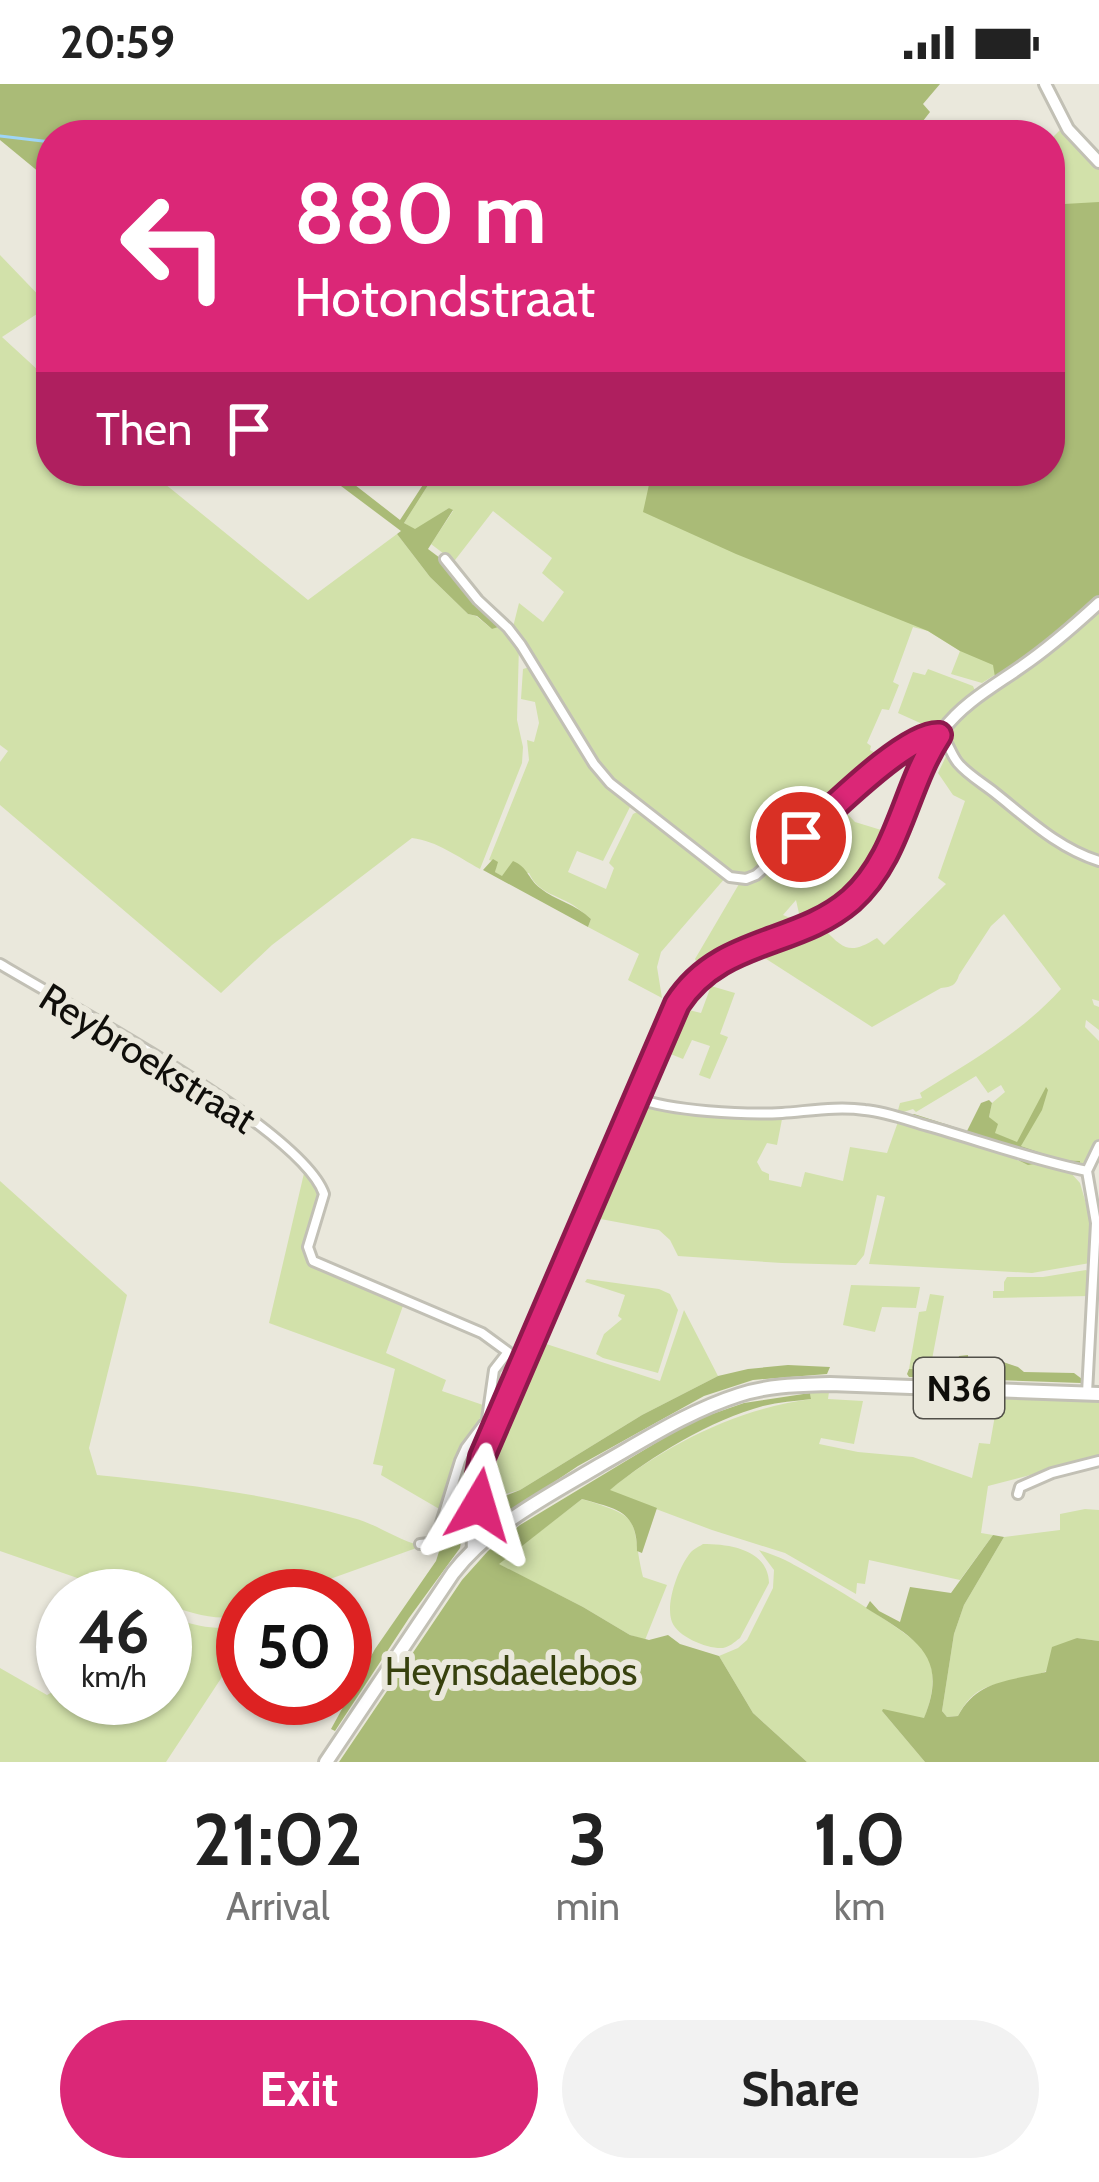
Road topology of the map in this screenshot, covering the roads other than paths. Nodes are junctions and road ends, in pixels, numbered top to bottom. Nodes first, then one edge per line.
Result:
1 (1045, 84) edge
2 (1063, 120) edge
3 (1065, 123) edge
4 (1099, 162) edge
5 (445, 559) dead end
6 (1099, 603) edge
7 (942, 738) junction
8 (1099, 861) edge
9 (0, 964) edge
10 (636, 1098) junction
11 (1099, 1146) edge
12 (1087, 1171) junction
13 (530, 1346) junction
14 (508, 1352) junction
15 (1093, 1394) edge
16 (484, 1424) junction
17 (482, 1457) junction
18 (1099, 1461) edge
19 (1018, 1494) dead end
20 (496, 1532) junction
21 (420, 1544) dead end
22 (473, 1551) junction
23 (326, 1762) edge

1 - 2 main road
3 - 4 main road
5 - 7 street
6 - 7 main road
7 - 8 street
7 - 10 main road
9 - 14 street, Reybroekstraat
10 - 12 street
10 - 13 main road
11 - 12 street
12 - 15 street
13 - 14 street
13 - 17 main road
14 - 16 street
15 - 20 main road, N36
16 - 17 street
16 - 21 street
17 - 20 main road
17 - 22 main road
18 - 19 street
20 - 22 main road, N36
22 - 23 main road, N36

